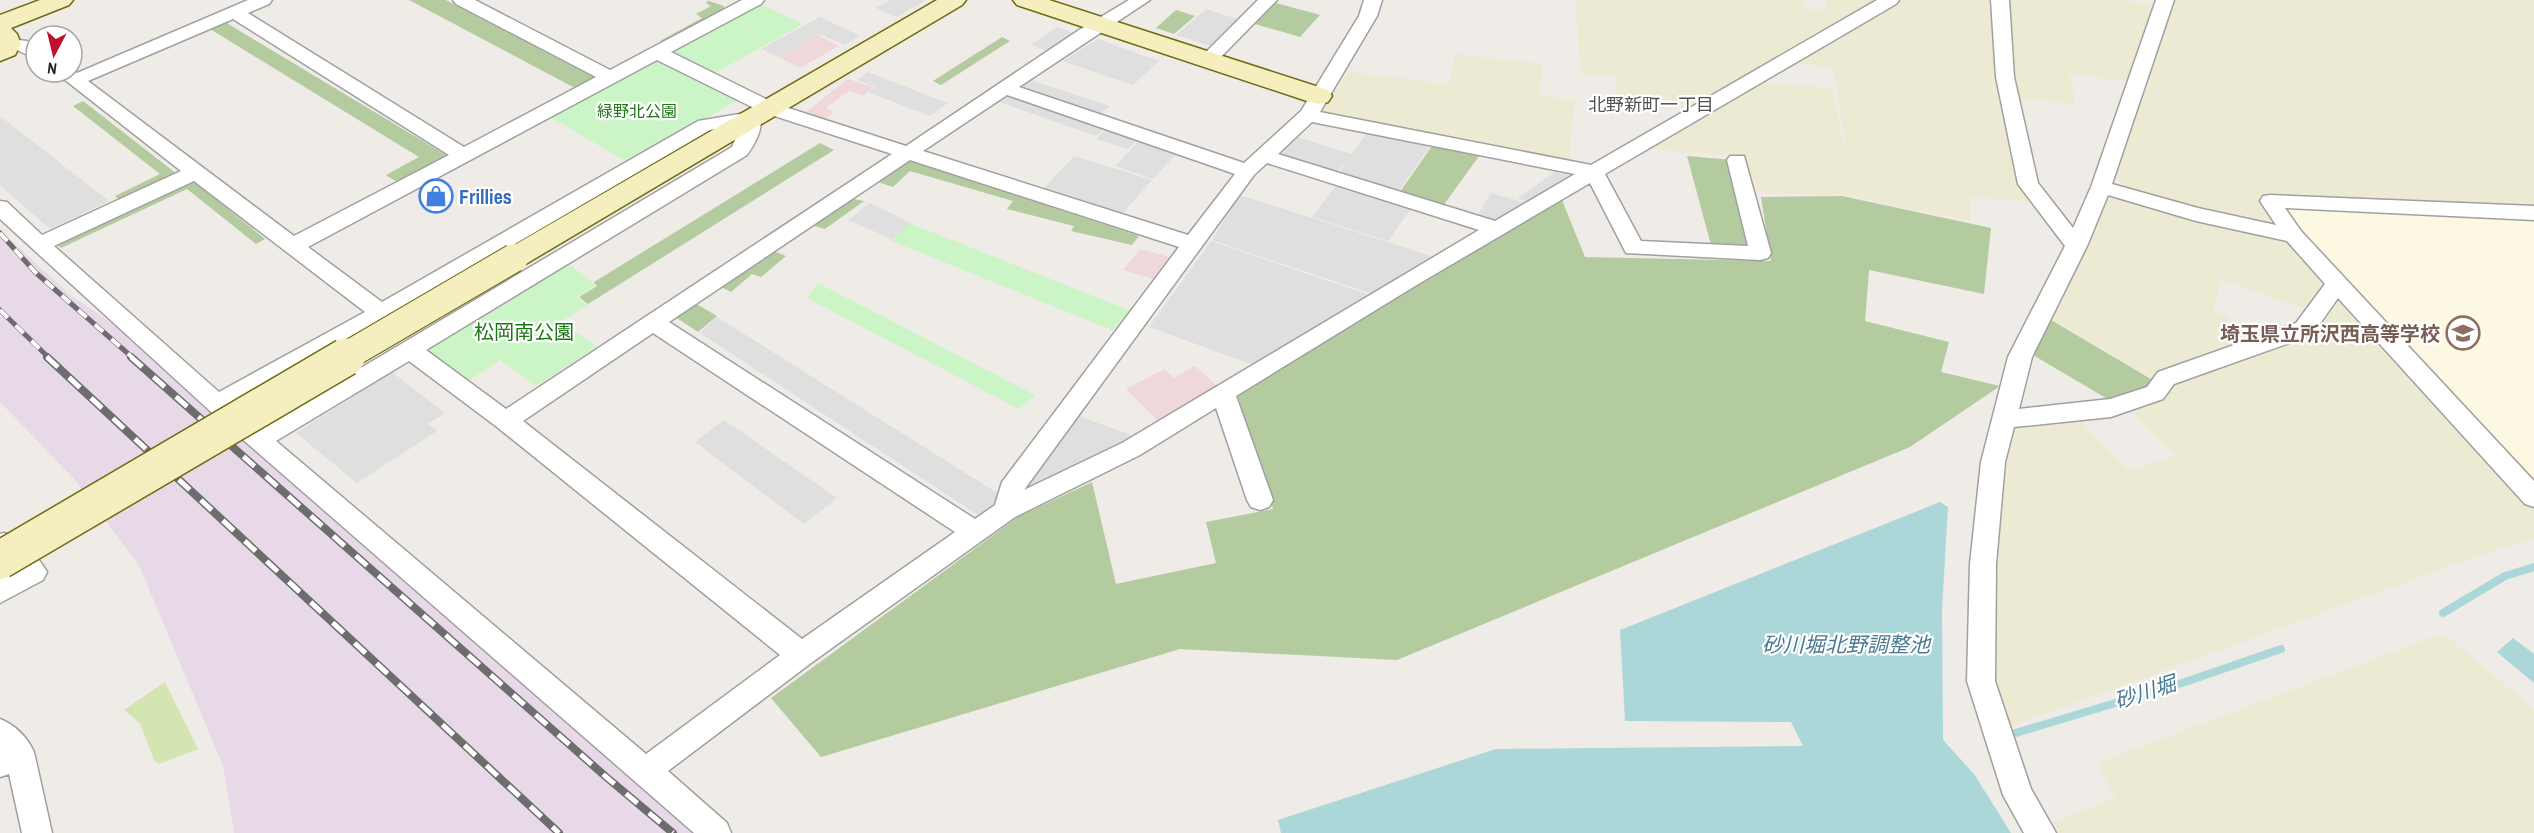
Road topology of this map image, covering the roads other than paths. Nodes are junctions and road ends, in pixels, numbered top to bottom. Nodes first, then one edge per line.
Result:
1 (61, 0) edge
2 (263, 0) edge
3 (462, 0) edge
4 (954, 0) edge
5 (1025, 0) edge
6 (1141, 0) edge
7 (1268, 0) edge
8 (1373, 0) edge
9 (1890, 0) edge
10 (2000, 0) edge
11 (2165, 0) edge
12 (743, 2) edge
13 (234, 12) junction
14 (1100, 25) junction
15 (2, 39) edge
16 (24, 47) edge
17 (656, 52) junction
18 (1208, 60) junction
19 (84, 70) edge
20 (610, 77) junction
21 (80, 84) edge
22 (1005, 87) junction
23 (1314, 105) junction
24 (760, 113) junction
25 (908, 153) junction
26 (463, 155) junction
27 (1737, 160) dead end
28 (1256, 163) junction
29 (196, 172) junction
30 (1594, 172) junction
31 (2101, 187) junction
32 (0, 207) edge
33 (2534, 213) edge
34 (1499, 229) junction
35 (2294, 236) junction
36 (1192, 244) junction
37 (39, 245) junction
38 (293, 246) junction
39 (2076, 246) junction
40 (2338, 282) junction
41 (380, 312) junction
42 (653, 322) junction
43 (410, 350) junction
44 (1222, 393) junction
45 (217, 404) junction
46 (2004, 419) junction
47 (506, 421) junction
48 (259, 440) junction
49 (2534, 497) edge
50 (1260, 500) dead end
51 (1006, 510) junction
52 (975, 532) junction
53 (0, 539) edge
54 (0, 560) edge
55 (0, 592) edge
56 (801, 655) junction
57 (6, 749) edge
58 (649, 774) junction
59 (37, 833) edge
60 (716, 833) edge
61 (2041, 833) edge

1 - 15 street
2 - 13 street
3 - 20 street
4 - 24 street
5 - 14 street
6 - 14 street
7 - 18 street
8 - 23 street
9 - 30 street
10 - 39 street
11 - 31 street
12 - 17 street
13 - 19 street
13 - 26 street
14 - 18 street
14 - 22 street
15 - 16 street
17 - 20 street
17 - 24 street
18 - 23 street
20 - 26 street
21 - 29 street
22 - 25 street
22 - 28 street
23 - 28 street
23 - 30 street
24 - 25 street
24 - 41 street
24 - 43 street
24 - 54 street, bridge
25 - 36 street
25 - 42 street
26 - 38 street
27 - 30 street
28 - 34 street
28 - 36 street
29 - 37 street
29 - 38 street
30 - 34 street
31 - 35 street
31 - 39 street
32 - 37 street
33 - 35 street
34 - 44 street
35 - 40 street
36 - 51 street
37 - 45 street
38 - 41 street
39 - 46 street
40 - 46 street
40 - 49 street
41 - 45 street
42 - 47 street
42 - 52 street
43 - 47 street
43 - 48 street
44 - 50 street
44 - 51 street
45 - 48 street
46 - 61 street
47 - 56 street
48 - 58 street
51 - 52 street
52 - 56 street
53 - 55 street
56 - 58 street
57 - 59 street
58 - 60 street

